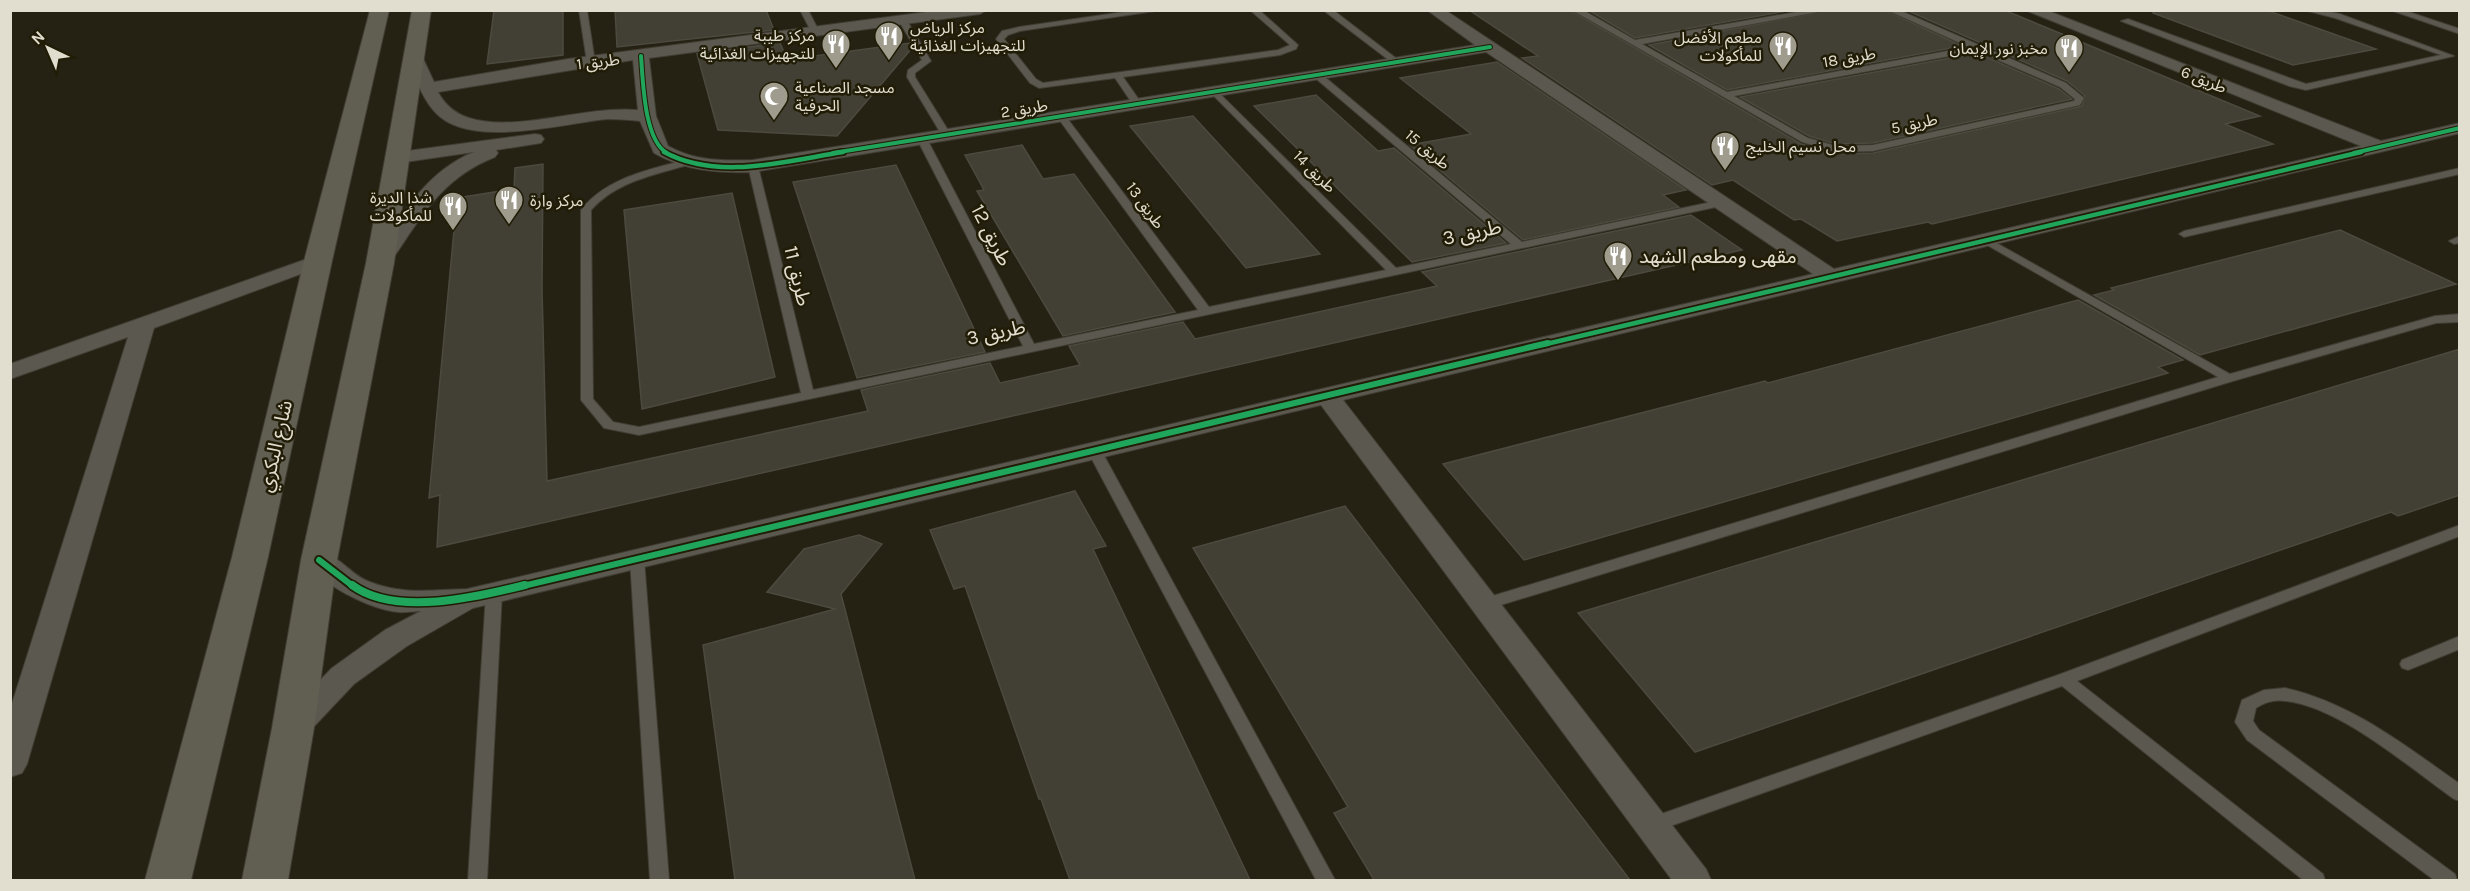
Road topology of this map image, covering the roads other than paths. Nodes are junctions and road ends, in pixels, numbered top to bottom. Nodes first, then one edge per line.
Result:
1 (380, 10) edge
2 (422, 10) edge
3 (583, 10) edge
4 (804, 10) edge
5 (980, 10) edge
6 (1158, 10) edge
7 (1254, 10) edge
8 (1327, 10) edge
9 (1434, 10) edge
10 (1576, 10) edge
11 (1825, 10) edge
12 (1891, 10) edge
13 (2032, 10) edge
14 (2308, 10) edge
15 (2394, 10) edge
16 (1115, 13) edge
17 (903, 21) junction
18 (2125, 21) dead end
19 (2460, 32) edge
20 (816, 33) junction
21 (1633, 43) junction
22 (1490, 47) junction
23 (1978, 48) junction
24 (414, 55) junction
25 (641, 56) junction
26 (591, 62) junction
27 (1397, 62) junction
28 (1117, 75) junction
29 (1317, 75) junction
30 (366, 76) junction
31 (430, 88) junction
32 (1215, 92) junction
33 (1725, 95) junction
34 (1137, 104) junction
35 (1061, 116) junction
36 (647, 117) junction
37 (2460, 128) edge
38 (946, 135) junction
39 (544, 138) junction
40 (922, 139) junction
41 (2377, 146) junction
42 (380, 154) junction
43 (685, 163) junction
44 (753, 166) junction
45 (2460, 171) edge
46 (1721, 203) junction
47 (2184, 234) dead end
48 (1984, 239) junction
49 (1520, 246) junction
50 (318, 261) junction
51 (380, 263) junction
52 (1394, 272) junction
53 (1830, 276) junction
54 (1206, 312) junction
55 (2460, 318) edge
56 (144, 322) junction
57 (1030, 348) junction
58 (10, 372) edge
59 (2229, 378) junction
60 (807, 395) junction
61 (1326, 395) junction
62 (1094, 450) junction
63 (2460, 530) edge
64 (636, 559) junction
65 (319, 561) junction
66 (481, 596) junction
67 (1485, 604) junction
68 (2460, 642) edge
69 (2408, 664) dead end
70 (2064, 679) junction
71 (293, 728) junction
72 (10, 764) edge
73 (2460, 794) edge
74 (1651, 825) junction
75 (168, 880) edge
76 (265, 880) edge
77 (477, 880) edge
78 (660, 880) edge
79 (1326, 880) edge
80 (1693, 880) edge
81 (2316, 880) edge
82 (2448, 880) edge

1 - 30 main road, شارع البكري
2 - 24 main road
3 - 26 lane
4 - 20 lane
5 - 17 street, طريق 1
6 - 16 lane
7 - 28 lane
8 - 27 lane
9 - 22 street
10 - 21 lane, طريق 5
11 - 21 lane
12 - 23 lane, طريق 5
13 - 41 street, طريق 6
14 - 18 lane
15 - 19 lane
16 - 28 lane
17 - 20 street, طريق 1
17 - 38 lane
20 - 25 street, طريق 1
21 - 33 lane, طريق 5
22 - 27 street, طريق 2
22 - 46 street
23 - 33 lane, طريق 18
23 - 33 lane, طريق 5
24 - 31 street
24 - 42 main road
25 - 26 street, طريق 1
25 - 36 street, طريق 2
26 - 31 street, طريق 1
27 - 29 street, طريق 2
28 - 34 lane
29 - 32 street, طريق 2
29 - 49 lane, طريق 15
30 - 42 main road
30 - 50 main road, شارع البكري
31 - 36 street
32 - 34 street, طريق 2
32 - 52 lane, طريق 14
34 - 35 street, طريق 2
35 - 38 street, طريق 2
35 - 54 lane, طريق 13
36 - 39 street
36 - 43 street, طريق 2
37 - 41 street
38 - 40 street, طريق 2
39 - 42 street
39 - 51 street
40 - 44 street, طريق 2
40 - 57 lane, طريق 12
41 - 48 street
42 - 51 main road
43 - 44 street, طريق 2
43 - 60 lane, طريق 3
44 - 60 lane, طريق 11
45 - 47 lane
46 - 49 lane, طريق 3
46 - 53 street
48 - 53 street
48 - 59 lane
49 - 52 lane, طريق 3
50 - 56 street
50 - 75 main road, شارع البكري
51 - 65 main road
52 - 54 lane, طريق 3
53 - 61 street
54 - 57 lane, طريق 3
55 - 59 lane
56 - 58 street
56 - 72 street
57 - 60 lane, طريق 3
59 - 67 lane
61 - 62 street
61 - 67 street
62 - 64 street
62 - 79 lane
63 - 70 lane
64 - 66 street
64 - 78 lane
65 - 66 street
65 - 71 main road
66 - 71 street
66 - 77 lane
67 - 74 street
68 - 69 lane
70 - 74 lane
70 - 81 lane
71 - 76 main road
73 - 82 lane
74 - 80 street

